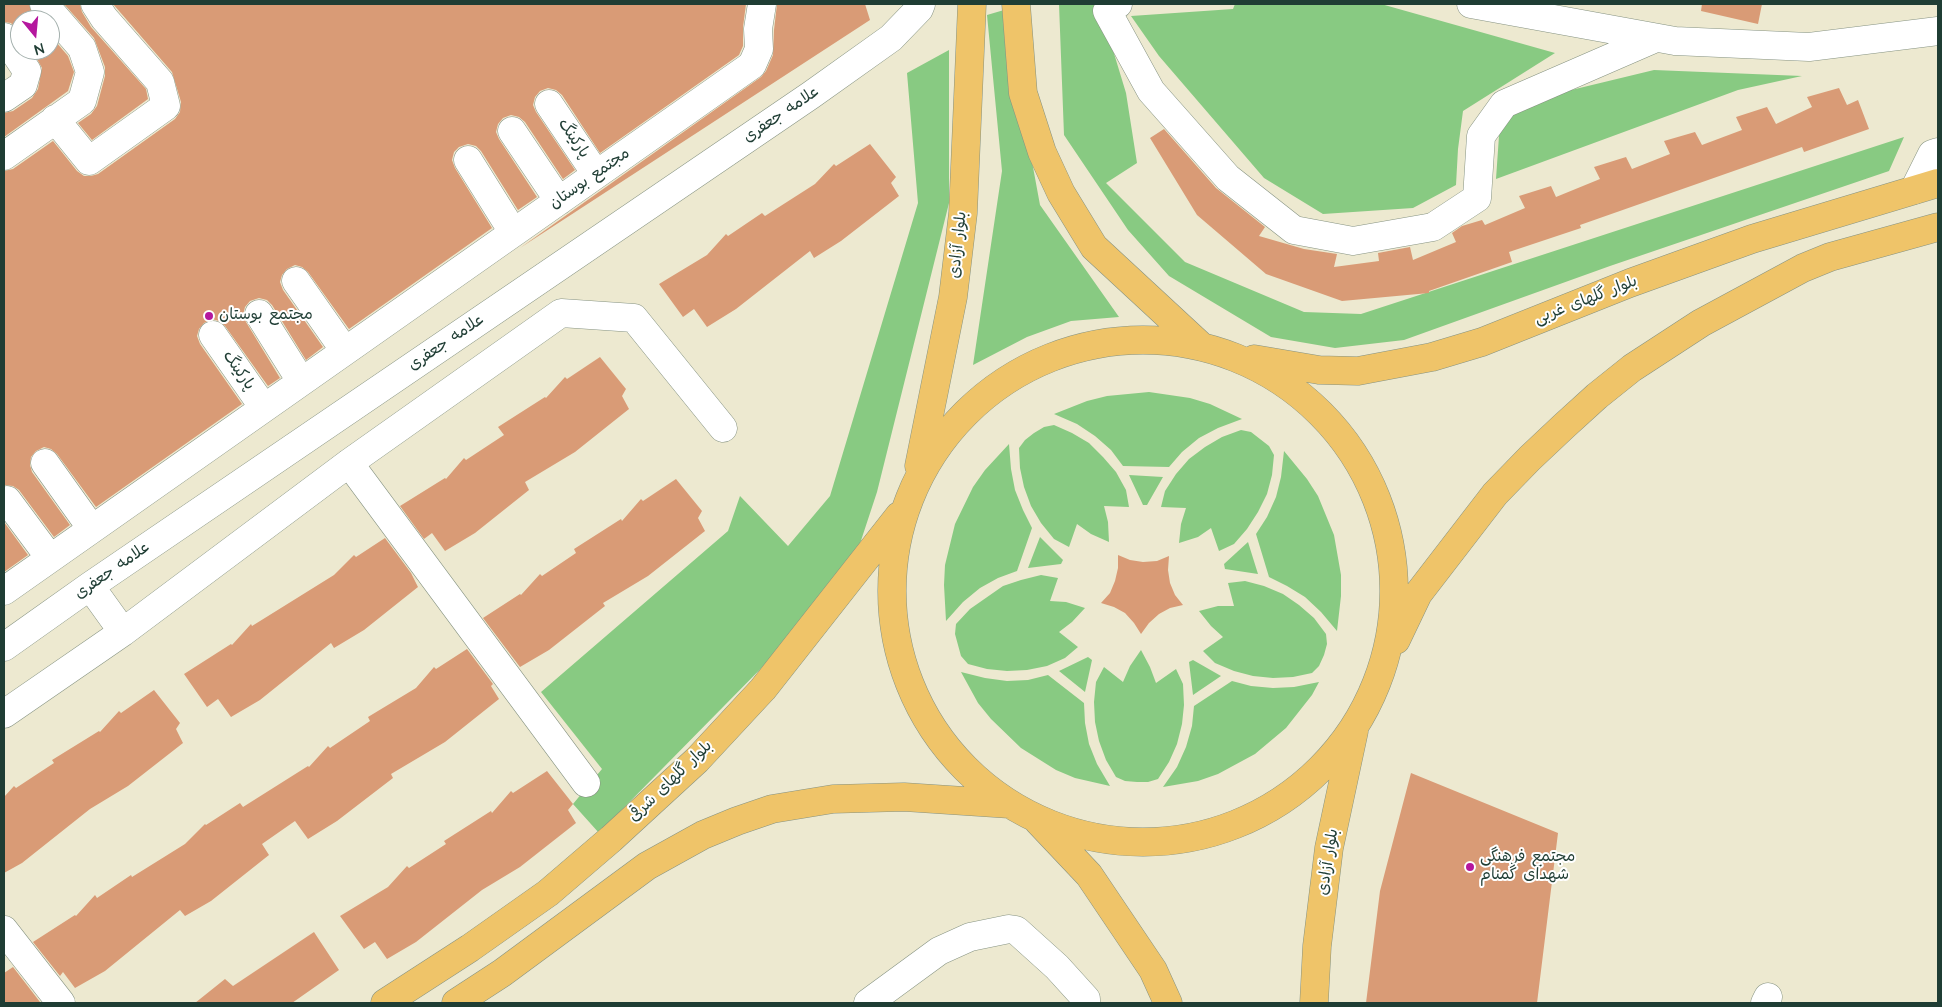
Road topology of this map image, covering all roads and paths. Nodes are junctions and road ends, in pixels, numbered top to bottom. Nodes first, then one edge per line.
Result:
1 (44, 4) edge
2 (95, 4) edge
3 (742, 4) edge
4 (894, 4) edge
5 (921, 4) edge
6 (972, 4) edge
7 (1016, 4) edge
8 (1118, 4) edge
9 (1471, 4) edge
10 (760, 16) edge
11 (1938, 31) edge
12 (4, 37) edge
13 (891, 38) junction
14 (1656, 38) junction
15 (4, 98) edge
16 (549, 104) dead end
17 (55, 120) junction
18 (512, 131) dead end
19 (1938, 152) edge
20 (4, 156) edge
21 (468, 160) dead end
22 (596, 174) junction
23 (1926, 186) edge
24 (559, 201) junction
25 (1938, 227) edge
26 (513, 232) junction
27 (296, 281) dead end
28 (259, 314) dead end
29 (213, 335) dead end
30 (346, 350) junction
31 (1215, 351) junction
32 (301, 382) junction
33 (264, 408) junction
34 (723, 428) dead end
35 (45, 463) dead end
36 (349, 463) junction
37 (911, 495) junction
38 (7, 500) dead end
39 (92, 529) junction
40 (50, 558) junction
41 (6, 583) edge
42 (90, 586) junction
43 (123, 632) junction
44 (4, 647) edge
45 (1379, 675) junction
46 (4, 714) edge
47 (1356, 722) junction
48 (586, 783) dead end
49 (1022, 810) junction
50 (4, 930) edge
51 (60, 1003) edge
52 (384, 1003) edge
53 (456, 1003) edge
54 (868, 1003) edge
55 (1086, 1003) edge
56 (1168, 1003) edge
57 (1314, 1003) edge

1 - 17 street
2 - 17 street
3 - 10 street, مجتمع بوستان
4 - 13 street
5 - 13 street, علامه جعفری
6 - 37 main road, بلوار آزادی
7 - 31 main road
8 - 14 street
9 - 14 street
10 - 22 street, مجتمع بوستان
11 - 14 street
12 - 15 street
13 - 42 street, علامه جعفری
16 - 22 street, پارکینگ
17 - 20 street
18 - 24 street
19 - 23 street
21 - 26 street
22 - 24 street, مجتمع بوستان
23 - 31 main road, بلوار گلهای غربی
24 - 26 street, مجتمع بوستان
25 - 45 main road
26 - 30 street, مجتمع بوستان
27 - 30 street
28 - 32 street
29 - 33 street, پارکینگ
30 - 32 street, مجتمع بوستان
31 - 37 main road
31 - 45 main road
32 - 33 street, مجتمع بوستان
33 - 39 street, مجتمع بوستان
34 - 36 street
35 - 39 street
36 - 43 street
36 - 48 street
37 - 49 main road
37 - 52 main road, بلوار گلهای شرقی
38 - 40 street
39 - 40 street, مجتمع بوستان
40 - 41 street, مجتمع بوستان
42 - 43 street
42 - 44 street, علامه جعفری
43 - 46 street
45 - 47 main road
47 - 49 main road
47 - 57 main road, بلوار آزادی
49 - 53 main road
49 - 56 main road
50 - 51 street
54 - 55 street

